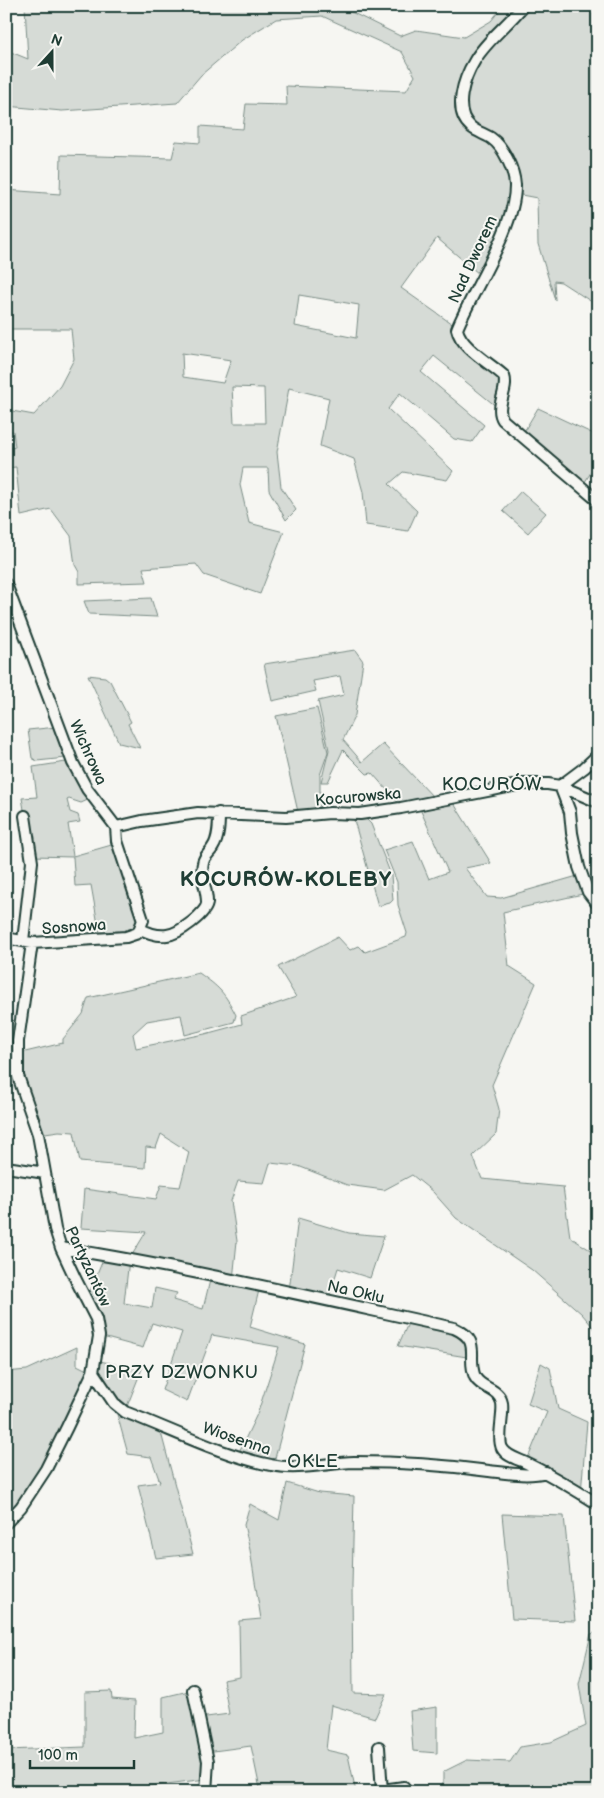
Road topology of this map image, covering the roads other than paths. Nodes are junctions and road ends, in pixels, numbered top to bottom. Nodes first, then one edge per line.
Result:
1 (523, 6) edge
2 (598, 501) edge
3 (6, 584) edge
4 (598, 755) edge
5 (560, 786) junction
6 (598, 802) edge
7 (219, 813) junction
8 (25, 816) dead end
9 (116, 828) junction
10 (598, 906) edge
11 (141, 929) junction
12 (6, 938) edge
13 (28, 942) junction
14 (6, 1167) edge
15 (45, 1173) junction
16 (61, 1248) junction
17 (92, 1372) junction
18 (546, 1472) junction
19 (598, 1504) edge
20 (6, 1523) edge
21 (193, 1690) dead end
22 (380, 1747) dead end
23 (404, 1787) dead end
24 (386, 1791) edge
25 (206, 1792) edge

1 - 2 street, Nad Dworem
3 - 9 street, Wichrowa
4 - 5 street
5 - 6 street, Kocurowska
5 - 7 street, Kocurowska
5 - 10 street
7 - 9 street, Kocurowska
7 - 11 street
8 - 13 street, Partyzantów
9 - 11 street, Wichrowa
11 - 13 street, Sosnowa
12 - 13 street, Sosnowa
13 - 15 street, Partyzantów
14 - 15 street
15 - 16 street, Partyzantów
16 - 17 street, Partyzantów
16 - 18 street, Na Oklu
17 - 18 street, Wiosenna
17 - 20 street, Partyzantów
18 - 19 street
21 - 25 street
22 - 24 street
23 - 24 street

